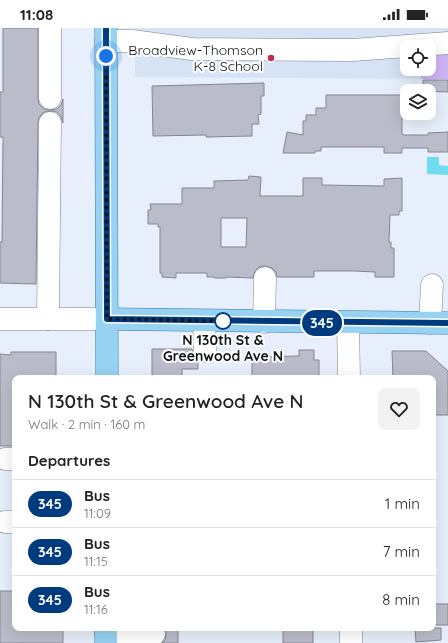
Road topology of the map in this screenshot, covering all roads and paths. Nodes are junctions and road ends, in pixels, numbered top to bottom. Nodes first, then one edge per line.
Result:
1 (50, 28) edge
2 (106, 35) edge
3 (448, 43) edge
4 (50, 98) dead end
5 (50, 123) dead end
6 (265, 278) dead end
7 (432, 285) dead end
8 (0, 319) edge
9 (48, 319) junction
10 (107, 319) junction
11 (204, 321) junction
12 (264, 322) junction
13 (348, 323) junction
14 (439, 323) edge
15 (205, 351) dead end
16 (107, 375) edge
17 (349, 375) edge
18 (351, 631) edge
19 (154, 634) dead end
20 (106, 635) edge
21 (351, 643) edge

1 - 4 street
2 - 3 street
2 - 10 main road
5 - 9 street
6 - 12 street
7 - 14 street
8 - 9 street
9 - 10 street
10 - 11 main road
10 - 16 main road
11 - 12 main road
11 - 15 street
12 - 13 main road
13 - 14 main road
13 - 17 street
18 - 21 street
19 - 20 street

